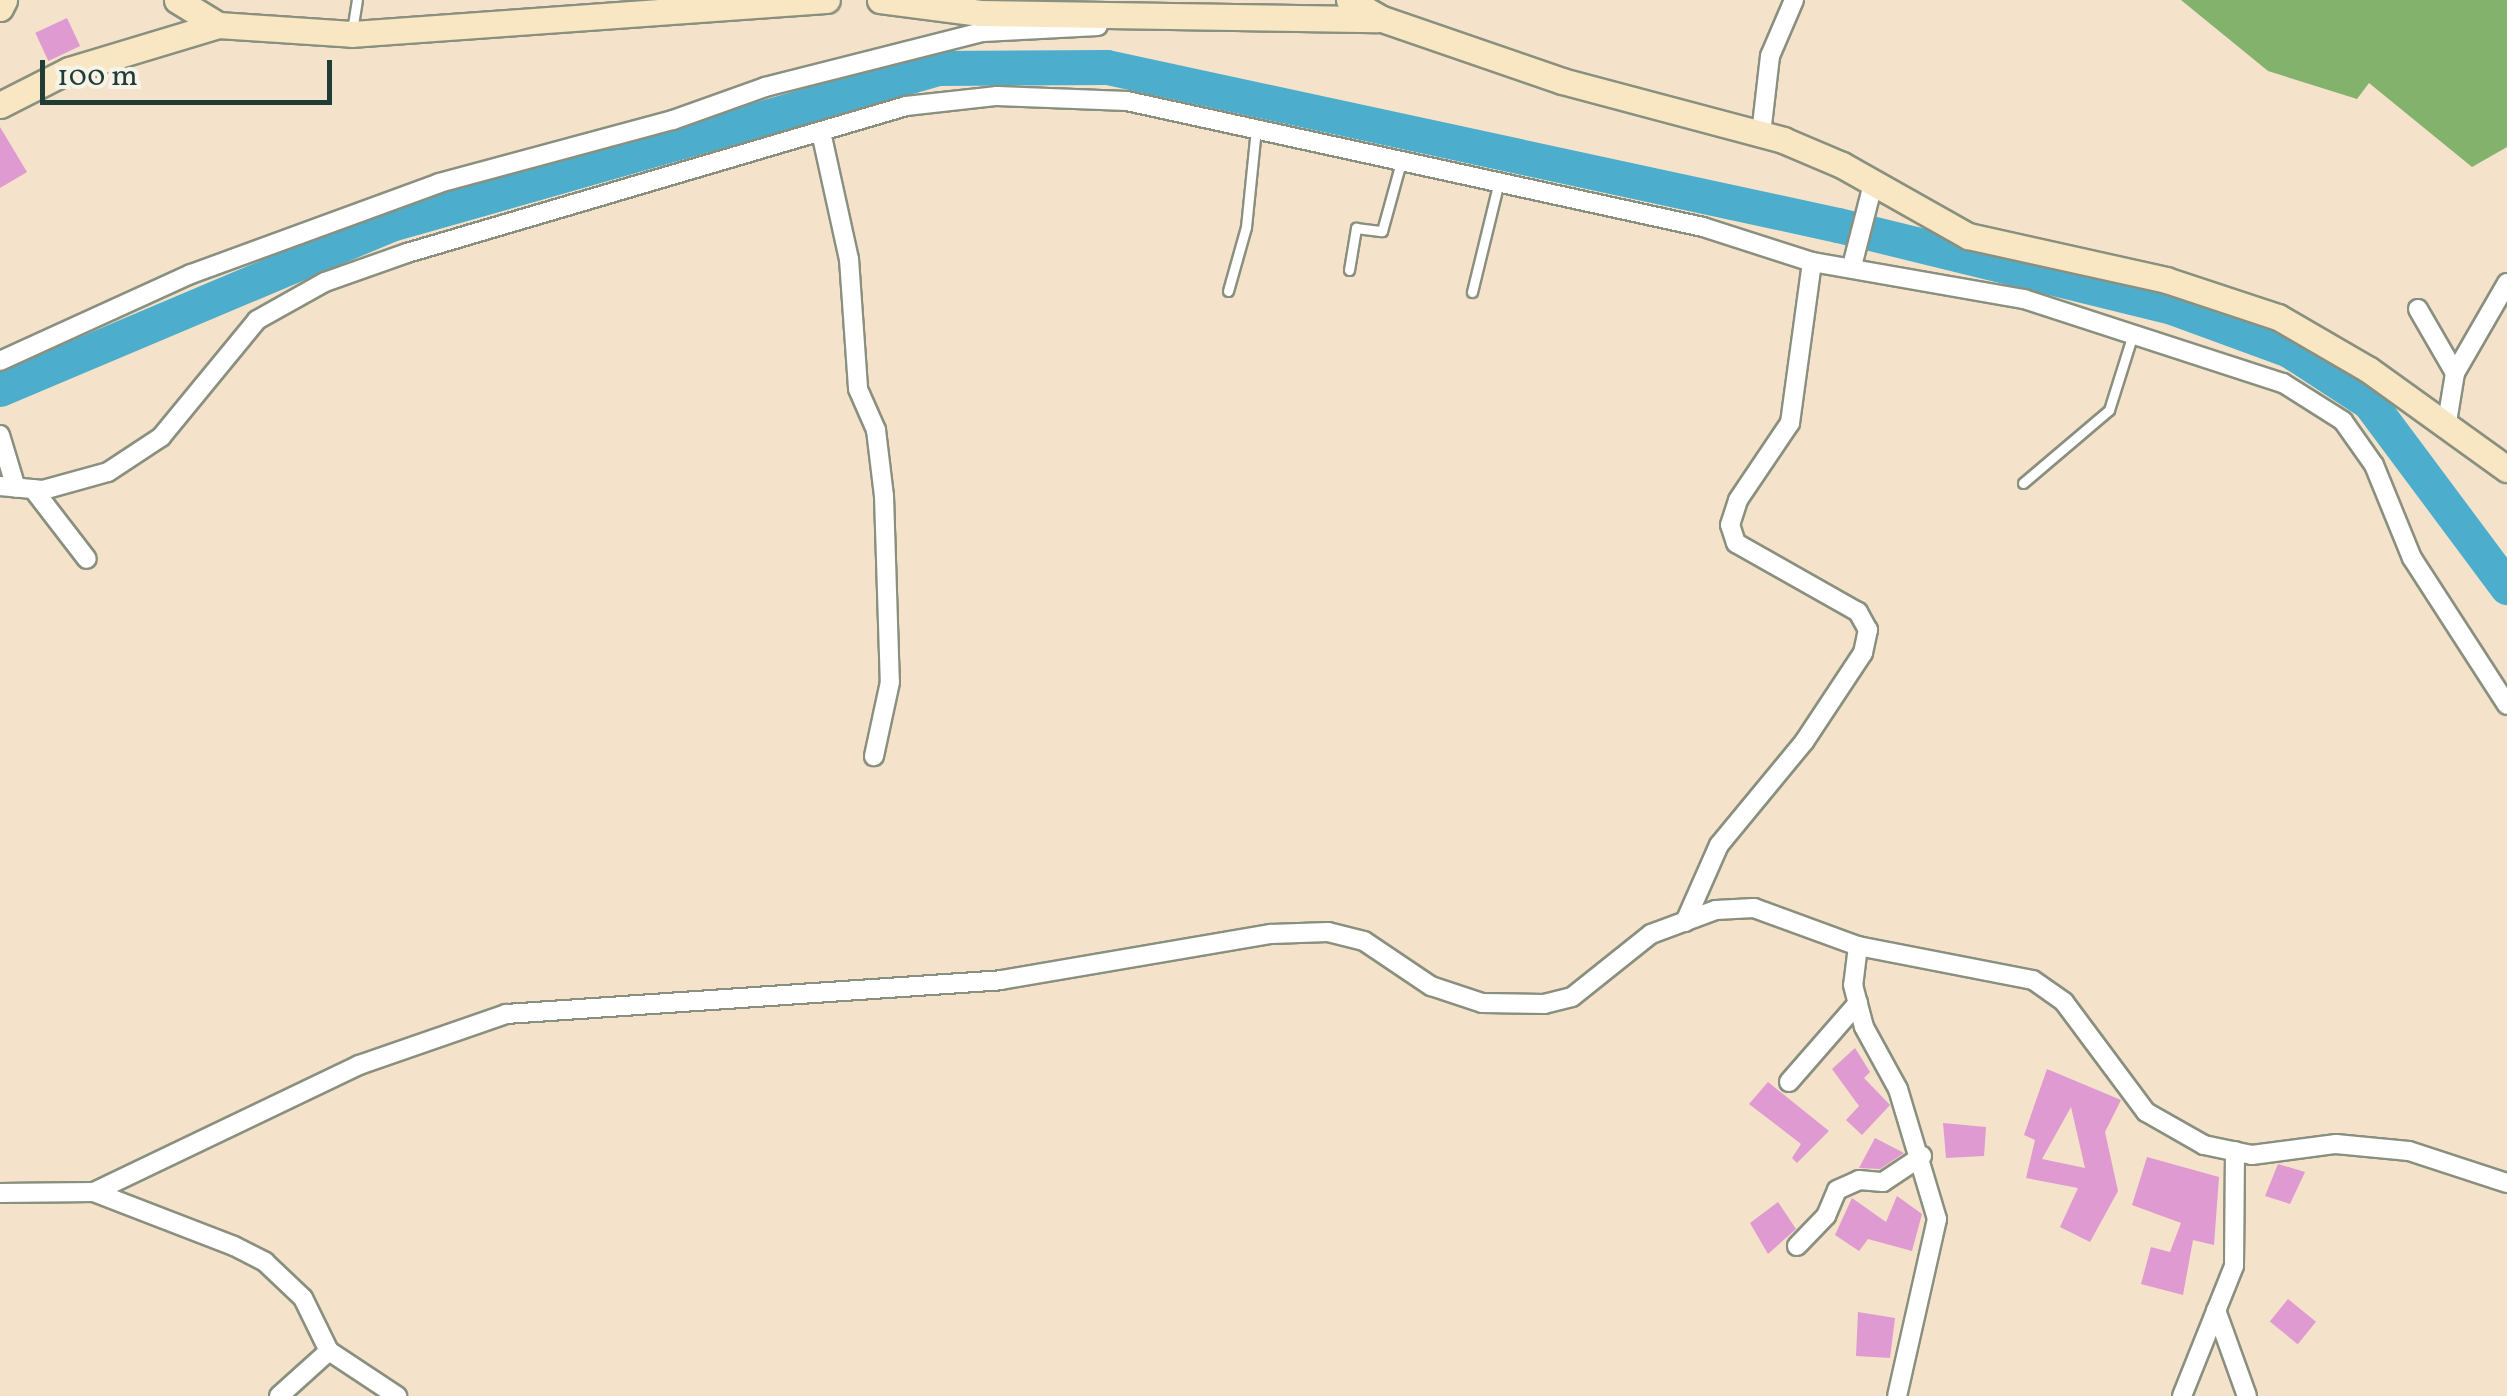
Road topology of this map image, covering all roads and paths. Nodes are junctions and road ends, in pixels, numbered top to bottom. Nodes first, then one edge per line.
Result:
1 (4, 0) edge
2 (177, 0) edge
3 (358, 0) edge
4 (827, 0) edge
5 (880, 0) edge
6 (1350, 0) edge
7 (1794, 0) edge
8 (1037, 7) edge
9 (0, 8) edge
10 (562, 9) edge
11 (1143, 16) junction
12 (1382, 19) junction
13 (218, 25) junction
14 (352, 34) junction
15 (0, 105) edge
16 (1256, 128) junction
17 (820, 132) junction
18 (1760, 134) junction
19 (1402, 159) junction
20 (1499, 181) junction
21 (1869, 196) junction
22 (1812, 262) junction
23 (1852, 266) junction
24 (1349, 270) dead end
25 (2507, 282) edge
26 (1228, 292) dead end
27 (1472, 292) dead end
28 (2418, 309) dead end
29 (2134, 332) junction
30 (0, 362) edge
31 (2456, 373) junction
32 (2447, 422) junction
33 (0, 435) edge
34 (2507, 469) edge
35 (2023, 483) dead end
36 (16, 488) edge
37 (88, 559) dead end
38 (2507, 705) edge
39 (874, 756) dead end
40 (1685, 922) junction
41 (1858, 946) junction
42 (1858, 1003) junction
43 (1789, 1082) dead end
44 (2234, 1152) junction
45 (1922, 1156) junction
46 (2507, 1183) edge
47 (0, 1192) edge
48 (94, 1192) junction
49 (1797, 1246) dead end
50 (2216, 1310) junction
51 (329, 1351) junction
52 (279, 1396) edge
53 (397, 1396) edge
54 (1897, 1396) edge
55 (2182, 1396) edge
56 (2247, 1396) edge

1 - 9 street
2 - 13 street
3 - 14 lane
4 - 10 street
5 - 8 street
6 - 12 street
7 - 18 street
8 - 11 street
10 - 14 street
11 - 12 street
11 - 30 street
12 - 18 street
13 - 14 street
13 - 15 street
16 - 17 street
16 - 19 street
16 - 26 lane
17 - 36 street
17 - 39 street
18 - 21 street
19 - 20 street
19 - 24 lane
20 - 22 street
20 - 27 lane
21 - 23 street
21 - 32 street
22 - 23 street
22 - 40 street
23 - 29 street
25 - 31 street
28 - 31 street
29 - 35 lane
29 - 38 street
31 - 32 street
32 - 34 street
33 - 36 street
36 - 37 street
40 - 41 street
40 - 48 street
41 - 42 street
41 - 44 street
42 - 43 street
42 - 45 street
44 - 46 street
44 - 50 street
45 - 49 street
45 - 54 street
47 - 48 street
48 - 51 street
50 - 55 street
50 - 56 street
51 - 52 street
51 - 53 street

